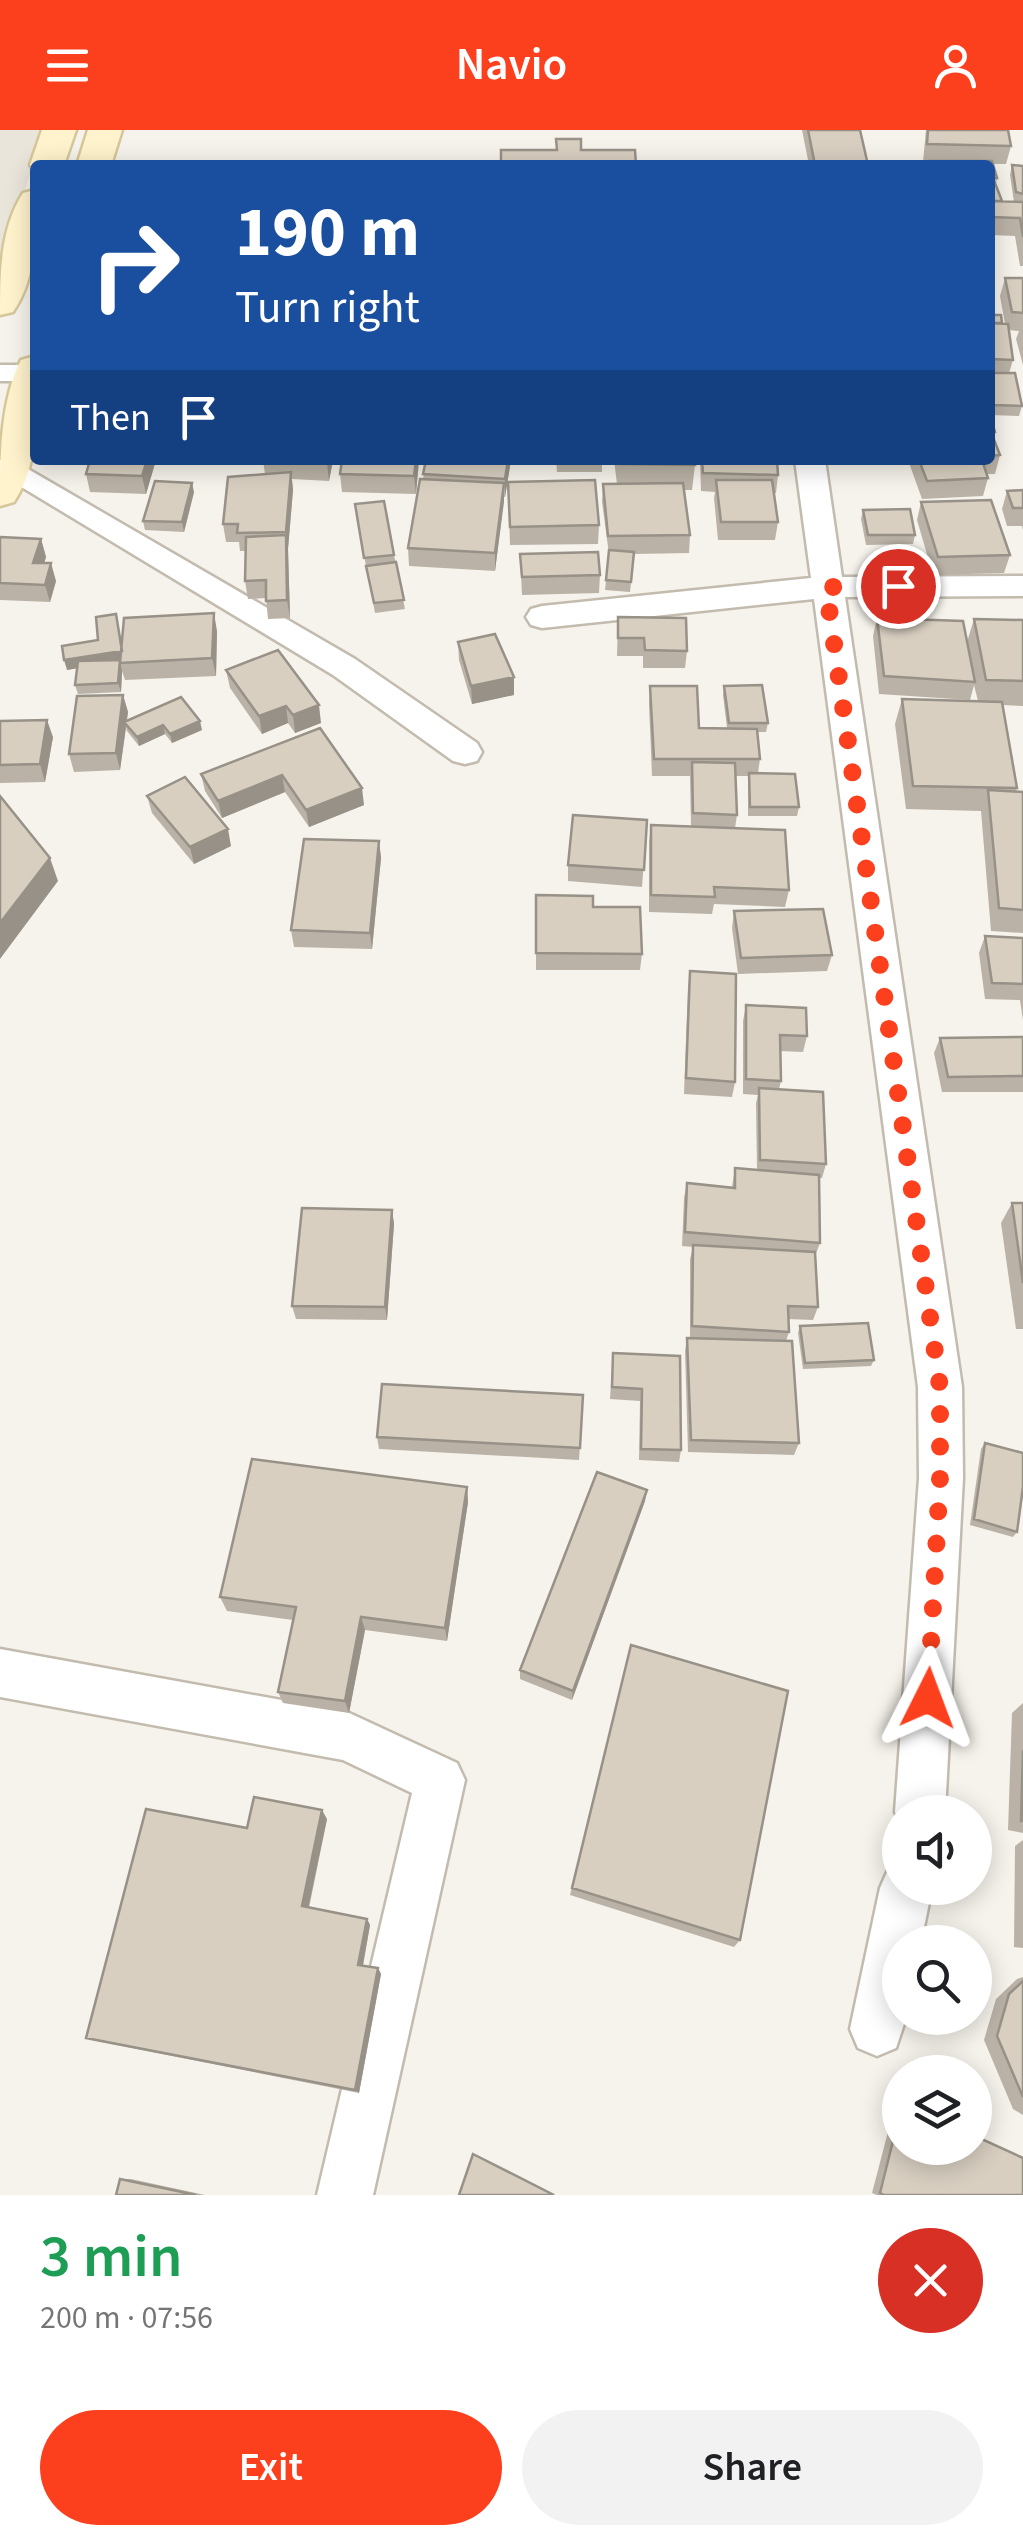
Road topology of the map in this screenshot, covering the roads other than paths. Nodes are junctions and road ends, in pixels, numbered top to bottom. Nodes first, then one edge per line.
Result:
1 (58, 130) edge
2 (104, 130) edge
3 (49, 160) edge
4 (95, 160) edge
5 (30, 215) edge
6 (0, 304) edge
7 (26, 372) edge
8 (811, 465) edge
9 (4, 480) edge
10 (1023, 586) edge
11 (826, 587) junction
12 (542, 617) dead end
13 (465, 752) dead end
14 (0, 1673) edge
15 (921, 1795) edge
16 (902, 1905) edge
17 (877, 2028) dead end
18 (345, 2195) edge

1 - 3 street
2 - 4 street
5 - 6 street
7 - 9 street
8 - 11 street
9 - 13 street
10 - 11 street
11 - 12 street
11 - 15 street
14 - 18 street
16 - 17 street

